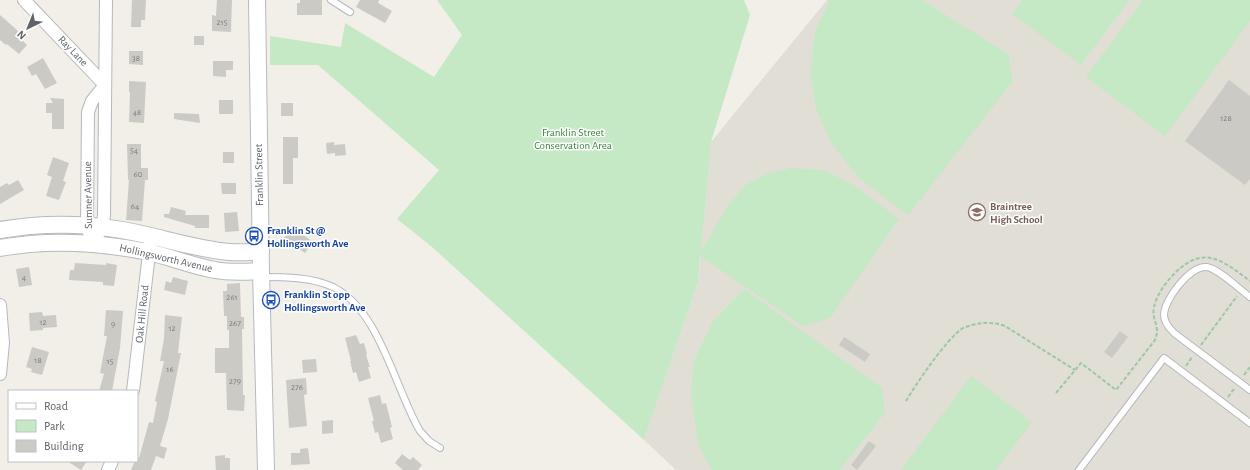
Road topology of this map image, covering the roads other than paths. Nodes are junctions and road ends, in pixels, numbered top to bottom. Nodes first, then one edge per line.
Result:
1 (24, 0) edge
2 (106, 0) edge
3 (256, 0) edge
4 (331, 0) edge
5 (350, 12) dead end
6 (105, 85) junction
7 (95, 227) junction
8 (0, 230) edge
9 (93, 244) junction
10 (150, 244) junction
11 (0, 248) edge
12 (261, 251) junction
13 (261, 274) junction
14 (1250, 297) edge
15 (0, 305) edge
16 (0, 374) edge
17 (133, 390) edge
18 (1250, 390) edge
19 (1250, 423) edge
20 (440, 448) dead end
21 (266, 470) edge
22 (1079, 470) edge

1 - 6 street, Ray Lane
2 - 6 street, Sumner Avenue
3 - 12 street, Franklin Street
4 - 5 lane
6 - 7 street, Sumner Avenue
6 - 7 street, Sumner Avenue
7 - 8 street, Hollingsworth Avenue
7 - 9 street, Sumner Avenue
7 - 10 street, Hollingsworth Avenue
9 - 10 street, Hollingsworth Avenue
9 - 11 street, Hollingsworth Avenue
10 - 12 street, Hollingsworth Avenue
10 - 13 street, Hollingsworth Avenue
10 - 17 street, Oak Hill Road
12 - 13 street, Franklin Street
13 - 20 lane
13 - 21 street, Franklin Street
14 - 18 lane
15 - 16 street
19 - 22 lane

